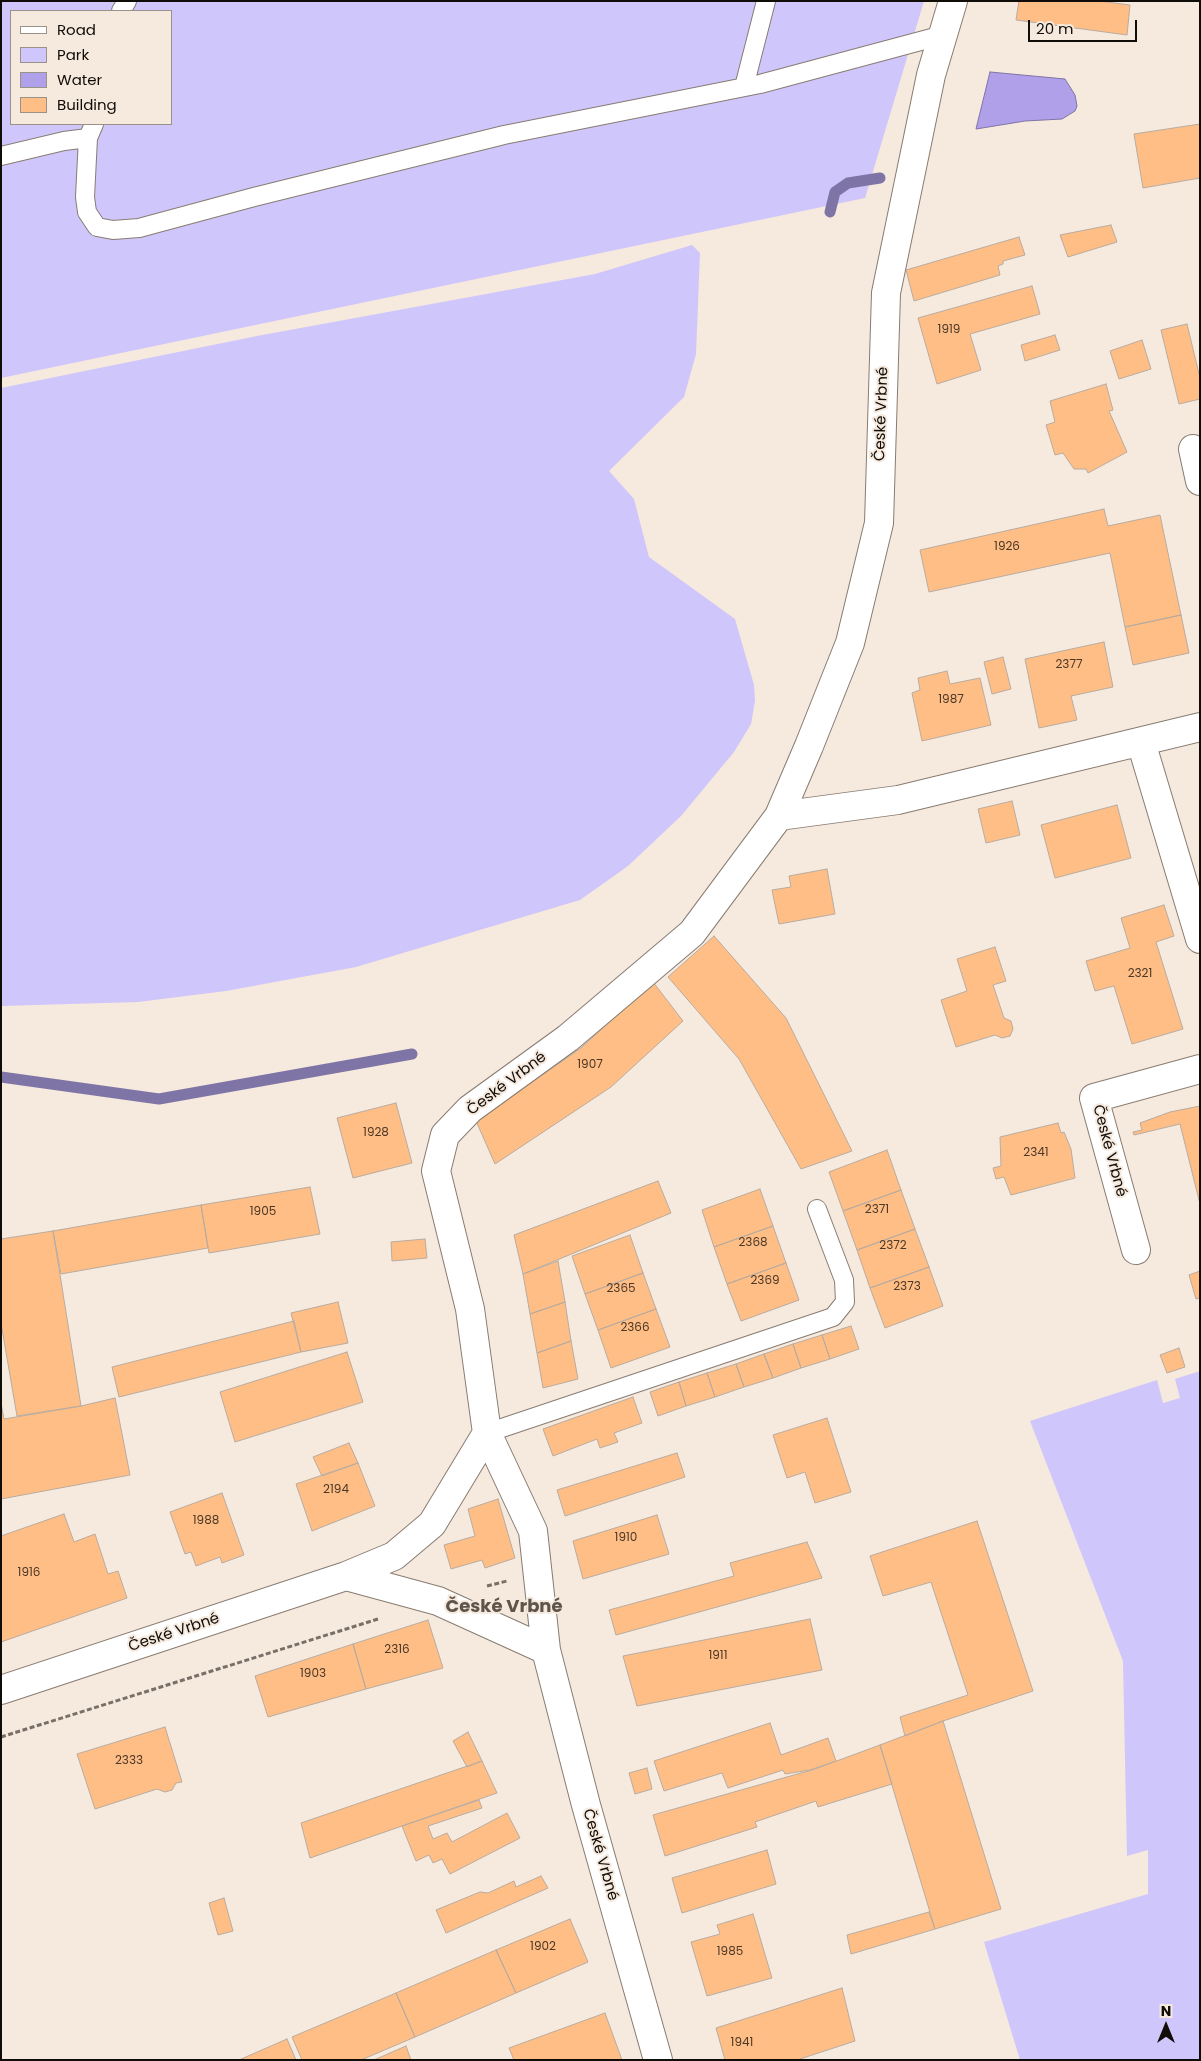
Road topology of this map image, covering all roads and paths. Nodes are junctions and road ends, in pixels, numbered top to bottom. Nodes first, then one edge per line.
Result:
1 (766, 1) edge
2 (954, 1) edge
3 (943, 35) junction
4 (744, 86) junction
5 (91, 131) edge
6 (1, 156) edge
7 (1193, 449) dead end
8 (1200, 481) edge
9 (1200, 727) edge
10 (1141, 742) junction
11 (779, 816) junction
12 (1200, 939) edge
13 (1200, 1069) edge
14 (818, 1209) dead end
15 (1136, 1250) dead end
16 (487, 1433) junction
17 (538, 1572) junction
18 (346, 1576) junction
19 (438, 1600) junction
20 (381, 1618) dead end
21 (546, 1650) junction
22 (1, 1690) edge
23 (1, 1737) edge
24 (658, 2060) edge

1 - 4 lane
2 - 3 street, České Vrbné
3 - 4 lane
3 - 11 street, České Vrbné
4 - 5 lane
5 - 6 lane
7 - 8 street
9 - 10 street
10 - 11 street
10 - 12 street
11 - 16 street, České Vrbné
13 - 15 street, České Vrbné
14 - 16 lane
16 - 17 street, České Vrbné
16 - 18 street, České Vrbné
17 - 19 path
17 - 21 street, České Vrbné
18 - 19 street
18 - 22 street, České Vrbné
19 - 21 street
20 - 23 path
21 - 24 street, České Vrbné

